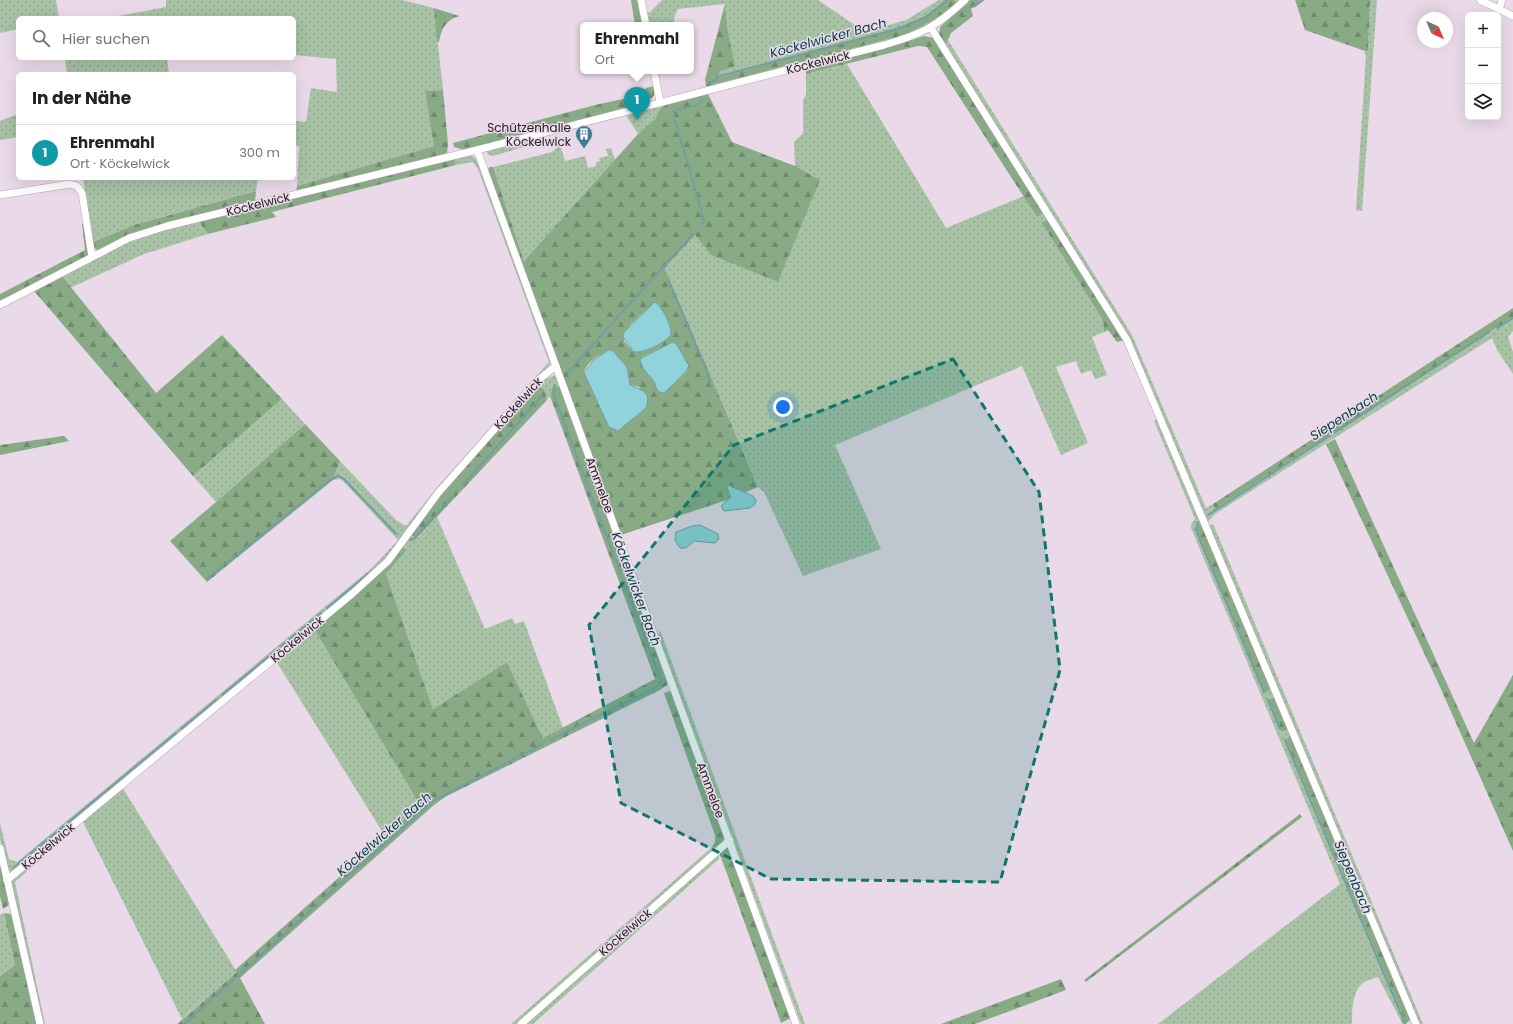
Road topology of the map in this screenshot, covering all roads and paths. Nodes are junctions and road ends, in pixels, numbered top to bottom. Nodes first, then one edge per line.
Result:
1 (641, 0) edge
2 (965, 0) edge
3 (1480, 0) edge
4 (1502, 0) edge
5 (1499, 9) junction
6 (1513, 16) edge
7 (645, 22) edge
8 (931, 28) junction
9 (655, 74) edge
10 (660, 102) junction
11 (477, 150) junction
12 (0, 195) edge
13 (92, 257) junction
14 (0, 305) edge
15 (556, 366) junction
16 (730, 840) junction
17 (0, 848) edge
18 (7, 880) junction
19 (40, 1024) edge
20 (521, 1024) edge
21 (796, 1024) edge
22 (1416, 1024) edge

1 - 7 street
2 - 8 street, Köckelwick
3 - 5 street
4 - 5 street
5 - 6 street
8 - 10 street, Köckelwick
8 - 22 street
9 - 10 street
10 - 11 street, Köckelwick
11 - 13 street, Köckelwick
11 - 15 street, Ammeloe
12 - 13 street
13 - 14 street, Köckelwick
15 - 16 street, Ammeloe
15 - 18 street, Köckelwick
16 - 20 street, Köckelwick
16 - 21 street, Ammeloe
17 - 18 street, Köckelwick
18 - 19 street, Köckelwick

